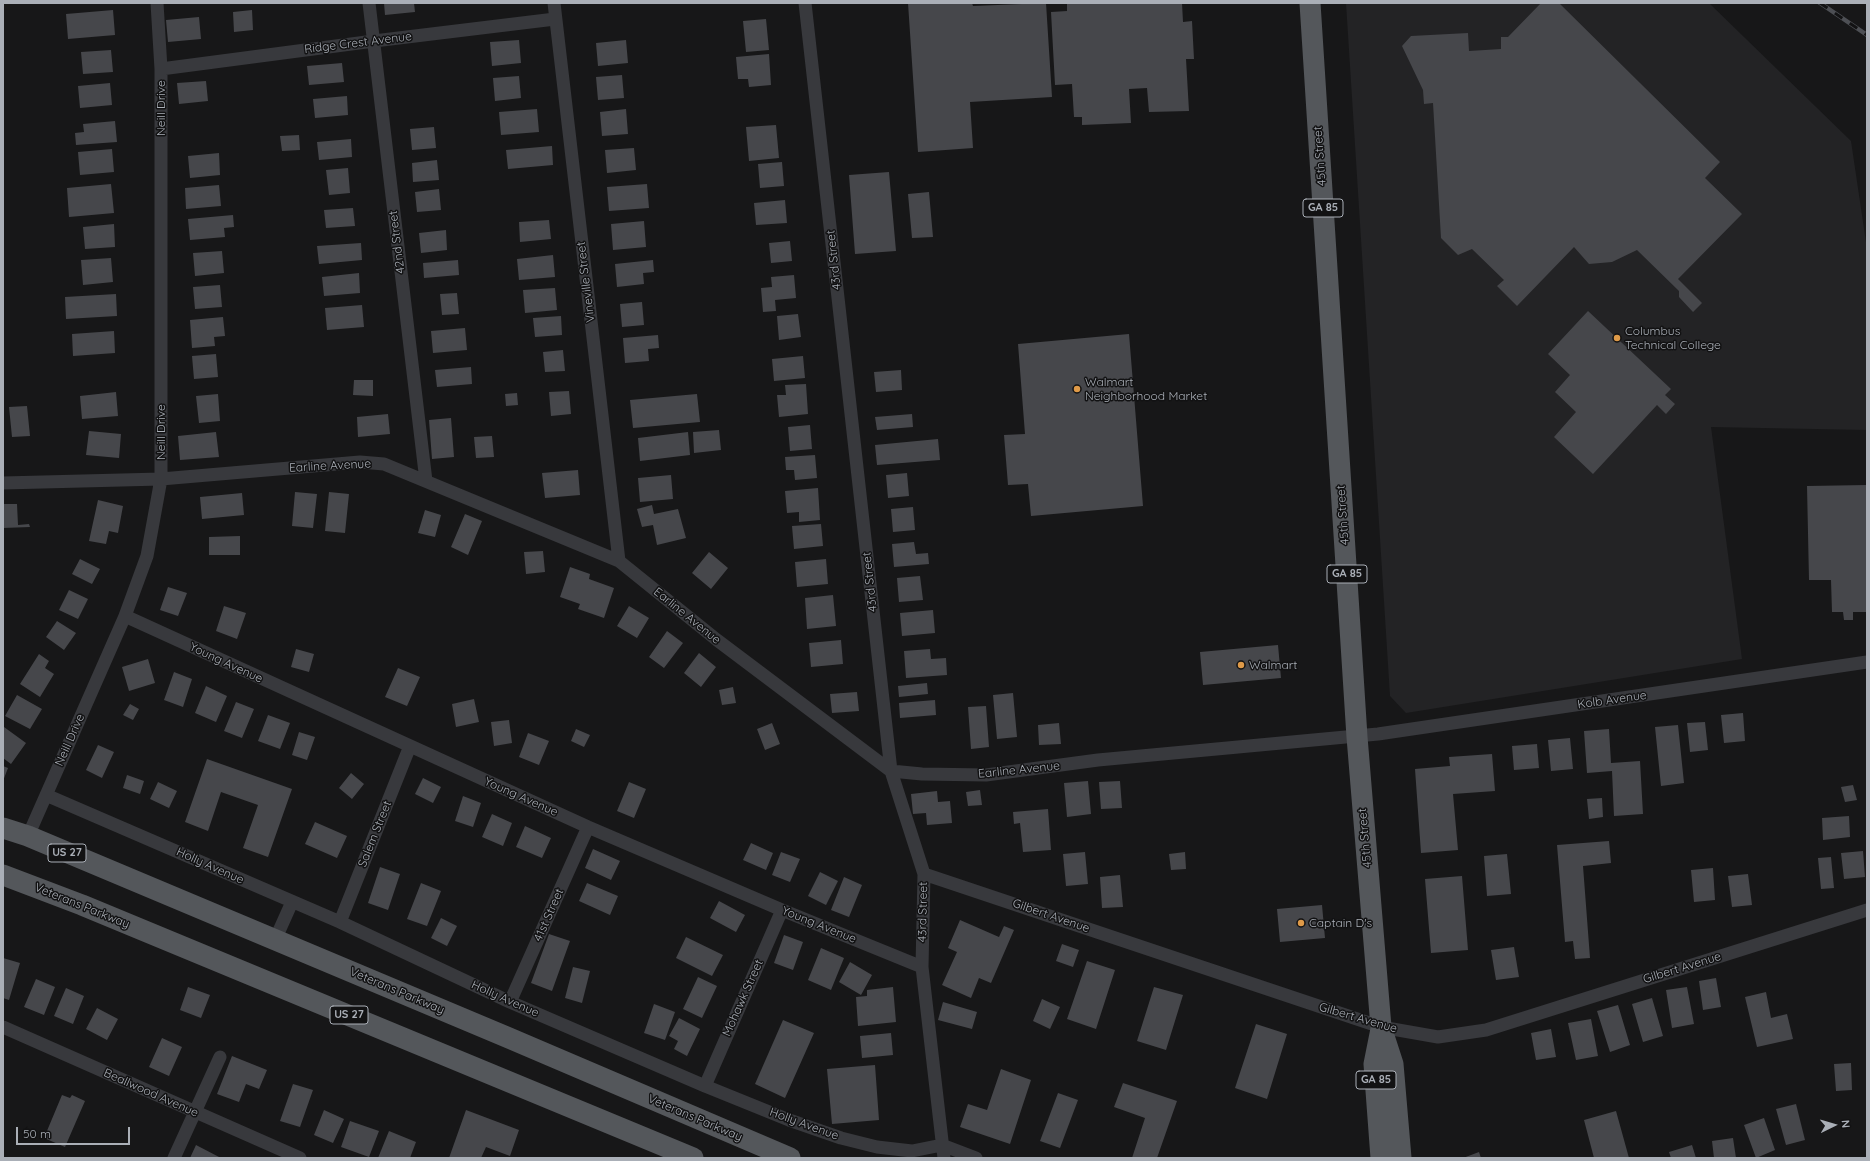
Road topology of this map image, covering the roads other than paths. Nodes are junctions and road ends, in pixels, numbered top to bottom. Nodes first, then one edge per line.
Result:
1 (157, 3) edge
2 (369, 3) edge
3 (554, 3) edge
4 (805, 3) edge
5 (1310, 3) edge
6 (555, 19) junction
7 (374, 41) junction
8 (161, 69) junction
9 (162, 479) junction
10 (426, 481) junction
11 (3, 483) edge
12 (619, 561) junction
13 (125, 616) junction
14 (1867, 662) edge
15 (1357, 737) junction
16 (410, 746) junction
17 (891, 770) junction
18 (46, 795) junction
19 (588, 827) junction
20 (3, 828) edge
21 (28, 836) junction
22 (924, 874) junction
23 (5, 880) edge
24 (292, 902) junction
25 (782, 910) junction
26 (1867, 910) edge
27 (340, 922) junction
28 (275, 940) junction
29 (922, 967) junction
30 (510, 1002) junction
31 (3, 1027) edge
32 (1381, 1027) junction
33 (220, 1057) dead end
34 (705, 1086) junction
35 (194, 1112) junction
36 (943, 1152) edge
37 (174, 1158) edge
38 (300, 1158) edge
39 (693, 1158) edge
40 (790, 1158) edge
41 (976, 1158) edge
42 (1381, 1158) edge
43 (1402, 1158) edge

1 - 8 street, Neill Drive
2 - 7 street, 42nd Street
3 - 6 street, Vineville Street
4 - 17 street, 43rd Street
5 - 15 main road, 45th Street / GA 85
6 - 7 street, Ridge Crest Avenue
6 - 12 street, Vineville Street
7 - 8 street, Ridge Crest Avenue
7 - 10 street, 42nd Street
8 - 9 street, Neill Drive
9 - 10 street, Earline Avenue
9 - 11 street, Earline Avenue
9 - 13 street, Neill Drive
10 - 12 street, Earline Avenue
12 - 17 street, Earline Avenue
13 - 16 street, Young Avenue
13 - 18 street, Neill Drive
14 - 15 street, Kolb Avenue
15 - 17 street, Earline Avenue
15 - 32 main road, 45th Street / GA 85
16 - 19 street, Young Avenue
16 - 27 street, Salem Street
17 - 22 street, 43rd Street
18 - 21 street, Neill Drive
18 - 24 street, Holly Avenue
19 - 25 street, Young Avenue
19 - 30 street, 41st Street
20 - 21 main road, Veterans Parkway / US 27
21 - 28 main road, Veterans Parkway / US 27
22 - 29 street, 43rd Street
22 - 32 street, Gilbert Avenue
23 - 39 main road, Veterans Parkway / US 27
24 - 27 street, Holly Avenue
24 - 28 street
25 - 29 street, Young Avenue
25 - 34 street, Mohawk Street
26 - 32 street, Gilbert Avenue
27 - 30 street, Holly Avenue
28 - 40 main road, Veterans Parkway / US 27
29 - 36 street, 43rd Street
30 - 34 street, Holly Avenue
31 - 35 street, Beallwood Avenue
32 - 42 main road, 45th Street / GA 85
32 - 43 main road, 45th Street / GA 85
33 - 35 street
34 - 36 street, Holly Avenue
35 - 37 street
35 - 38 street, Beallwood Avenue
36 - 41 street

